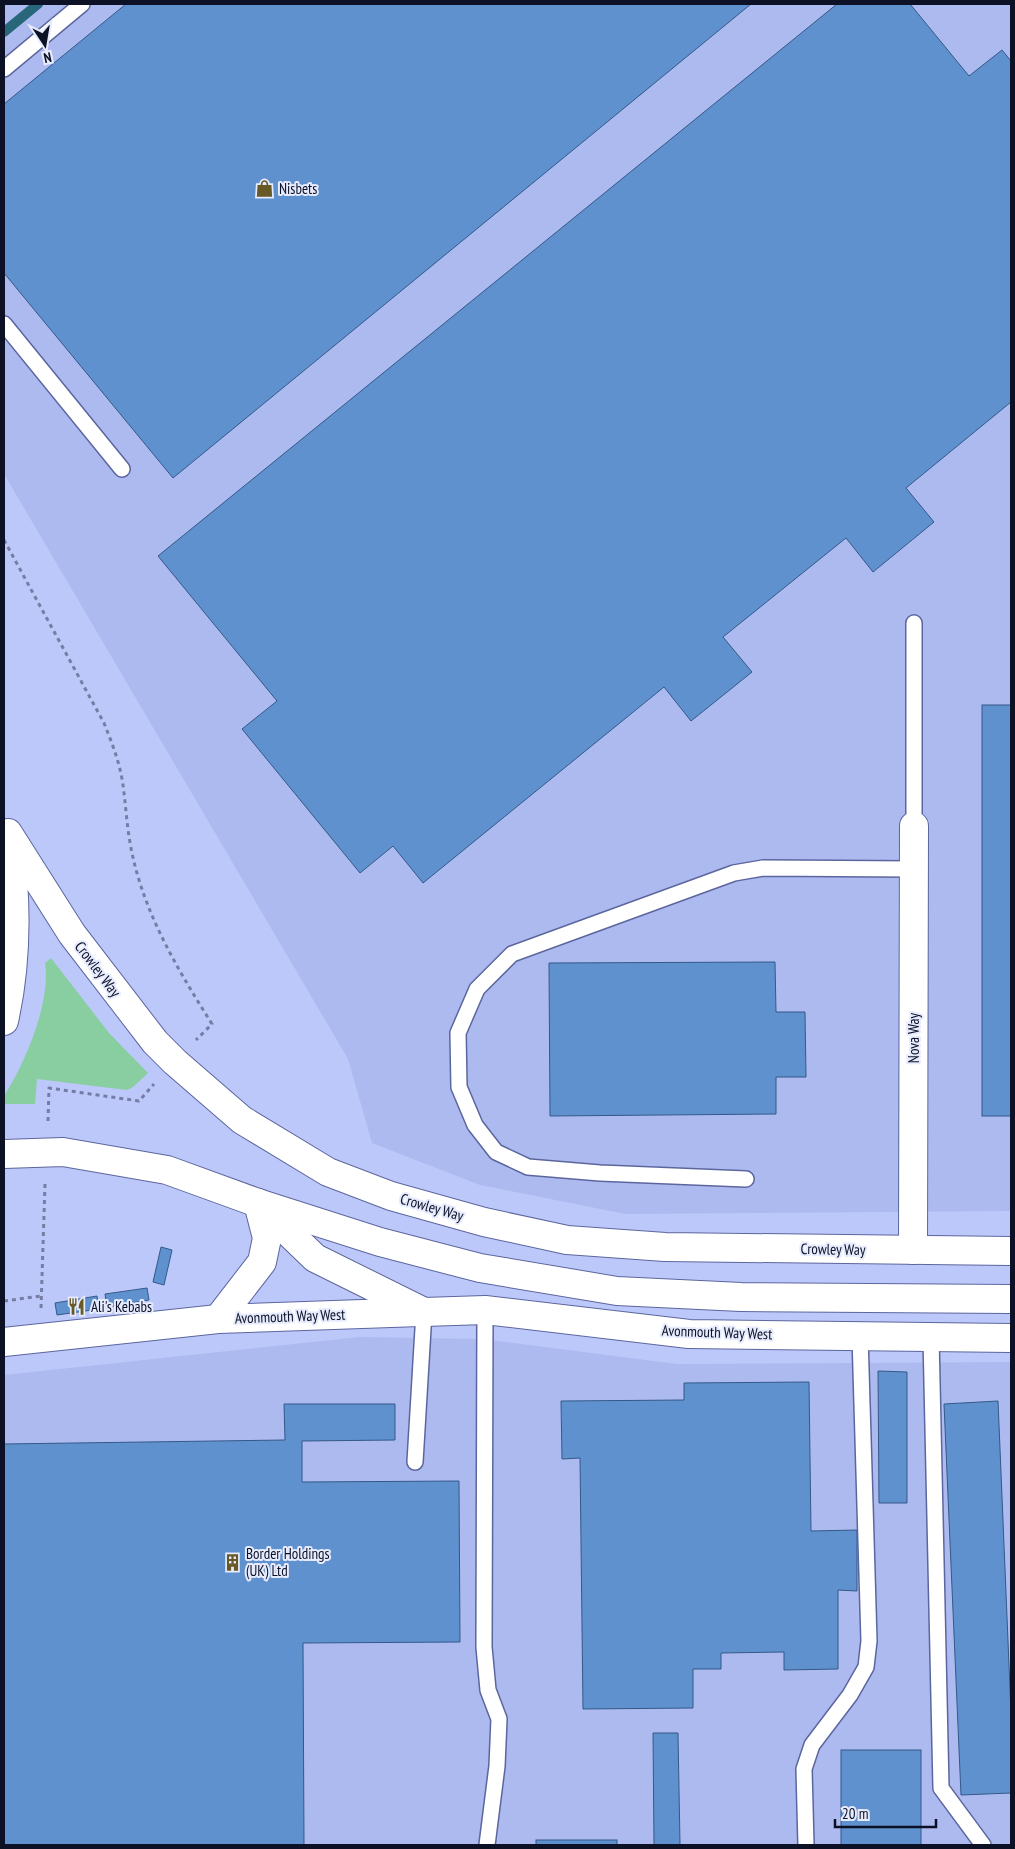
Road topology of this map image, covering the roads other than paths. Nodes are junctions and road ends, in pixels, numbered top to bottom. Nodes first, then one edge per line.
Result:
1 (82, 4) edge
2 (4, 69) edge
3 (4, 324) edge
4 (122, 469) dead end
5 (914, 622) dead end
6 (914, 826) joint
7 (6, 828) edge
8 (914, 869) junction
9 (4, 1021) edge
10 (4, 1154) edge
11 (746, 1178) dead end
12 (258, 1204) junction
13 (913, 1250) junction
14 (1011, 1251) edge
15 (1011, 1299) edge
16 (486, 1310) junction
17 (424, 1312) junction
18 (218, 1319) junction
19 (860, 1336) junction
20 (931, 1337) junction
21 (1011, 1338) edge
22 (4, 1342) edge
23 (415, 1462) dead end
24 (487, 1845) edge
25 (806, 1845) edge
26 (983, 1845) edge

1 - 2 lane
3 - 4 lane
5 - 6 lane
6 - 8 main road, Nova Way
7 - 9 main road
7 - 13 main road, Crowley Way
8 - 11 lane
8 - 13 main road, Nova Way
10 - 12 main road
12 - 15 main road
12 - 17 main road, Avonmouth Way West
12 - 18 main road, Avonmouth Way West
13 - 14 main road, Crowley Way
16 - 17 main road, Avonmouth Way West
16 - 19 main road, Avonmouth Way West
16 - 24 lane
17 - 18 main road, Avonmouth Way West
17 - 23 lane
18 - 22 main road
19 - 20 main road, Avonmouth Way West
19 - 25 lane
20 - 21 main road, Avonmouth Way West
20 - 26 lane

